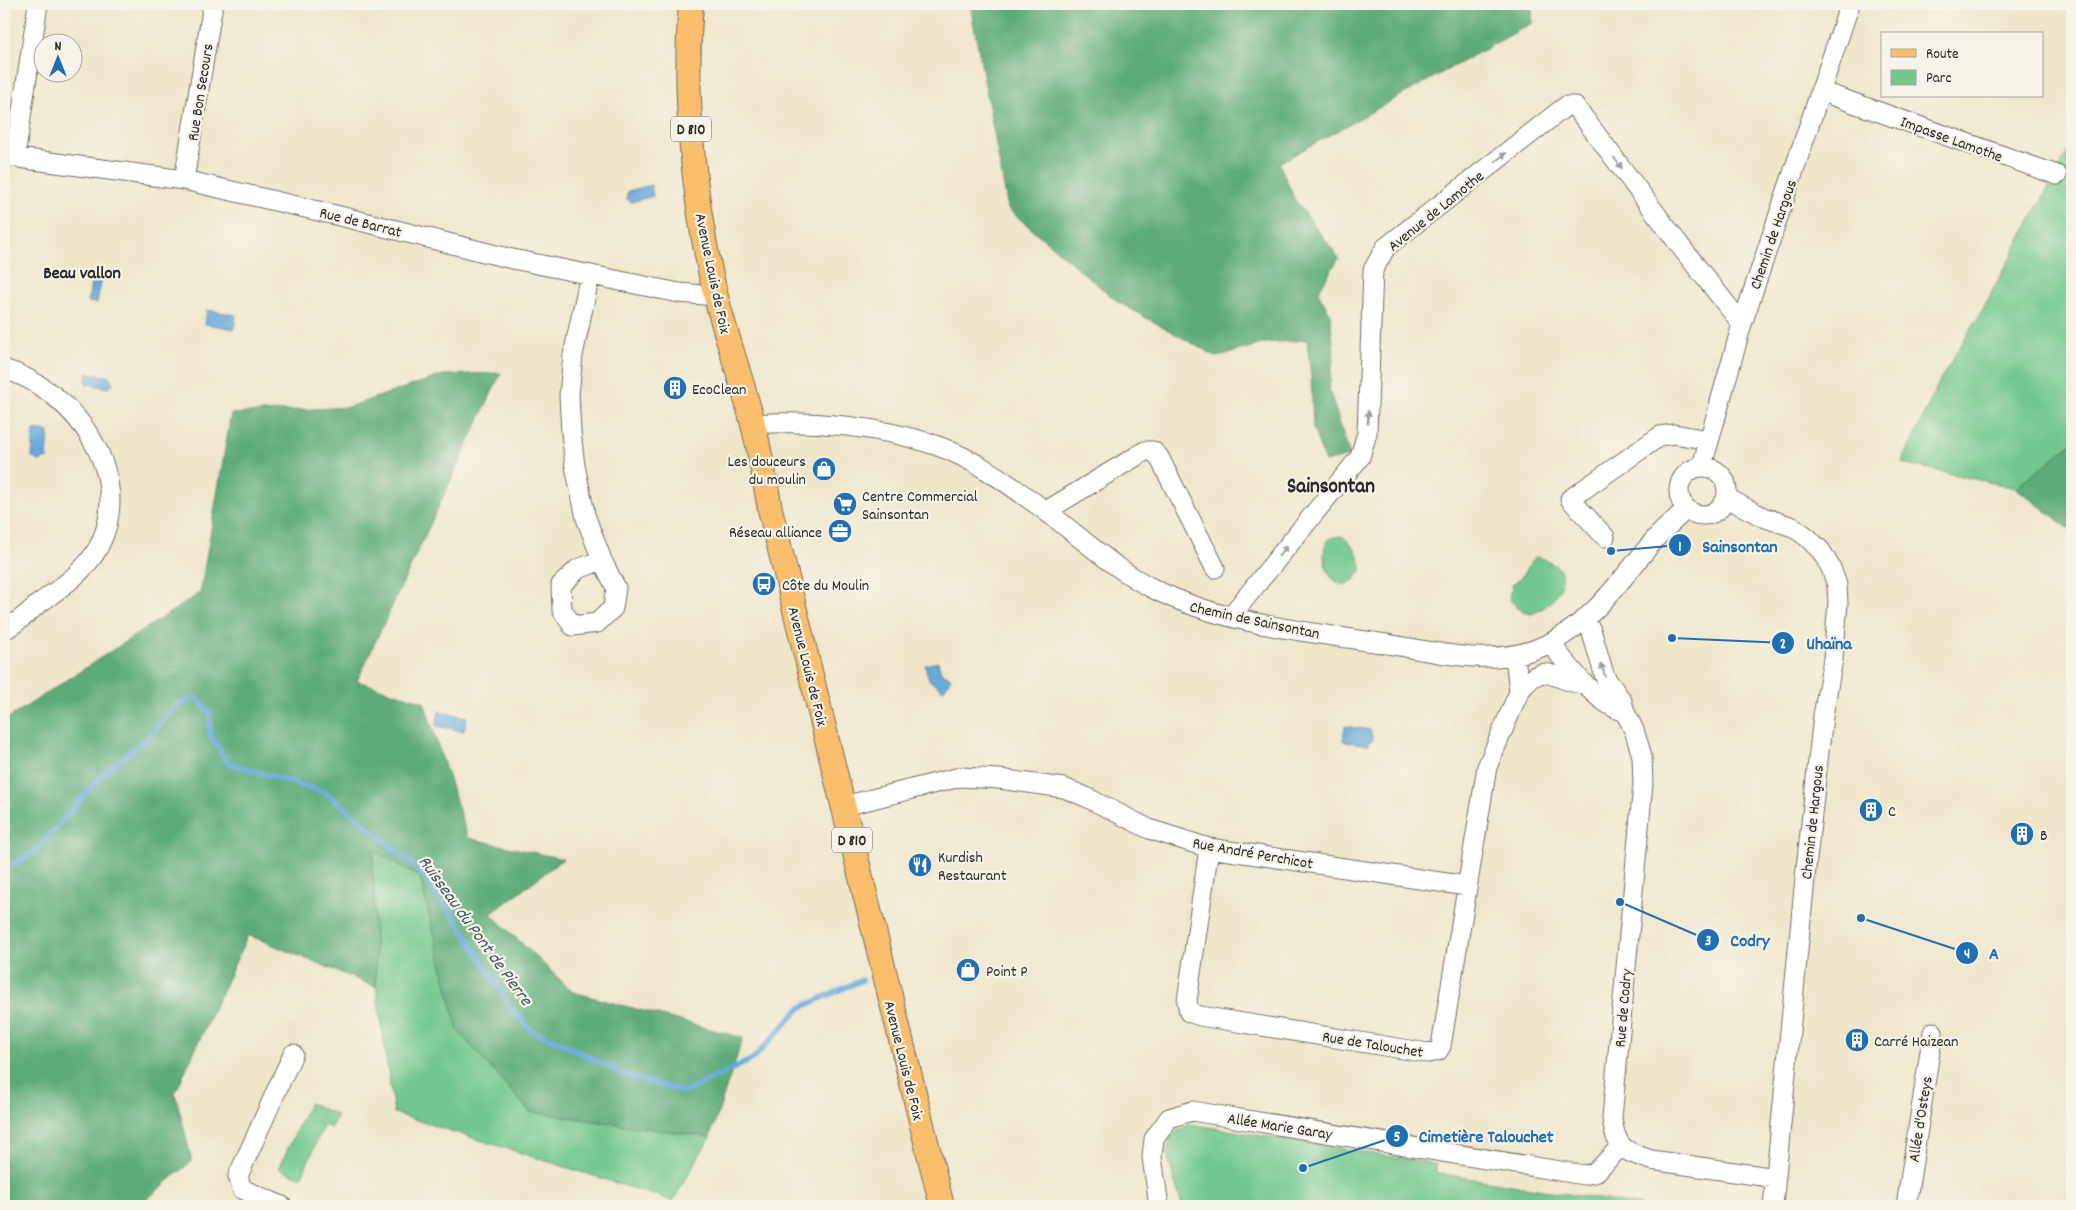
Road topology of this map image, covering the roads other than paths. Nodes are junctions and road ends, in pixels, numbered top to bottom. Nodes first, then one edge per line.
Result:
1 (38, 4) edge
2 (213, 4) edge
3 (691, 4) edge
4 (1850, 4) edge
5 (1820, 91) junction
6 (9, 157) edge
7 (2057, 175) dead end
8 (184, 180) junction
9 (590, 275) junction
10 (716, 296) junction
11 (1742, 324) junction
12 (4, 369) edge
13 (753, 424) junction
14 (1708, 440) junction
15 (1702, 466) junction
16 (1727, 498) junction
17 (1686, 509) junction
18 (1046, 512) junction
19 (1605, 537) dead end
20 (602, 560) dead end
21 (1214, 568) dead end
22 (1230, 616) junction
23 (1584, 620) junction
24 (4, 630) edge
25 (1550, 643) junction
26 (1515, 656) junction
27 (1586, 684) junction
28 (1519, 692) junction
29 (1624, 712) junction
30 (844, 806) junction
31 (1209, 848) junction
32 (1467, 886) junction
33 (1933, 1032) dead end
34 (293, 1054) dead end
35 (1620, 1147) junction
36 (1776, 1178) junction
37 (282, 1206) edge
38 (942, 1206) edge
39 (1160, 1206) edge
40 (1773, 1206) edge
41 (1906, 1206) edge

1 - 6 street
2 - 8 street, Rue Bon Secours
3 - 10 main road, Avenue Louis de Foix / D 810
4 - 5 street, Chemin de Hargous
5 - 7 street, Impasse Lamothe
5 - 11 street, Chemin de Hargous
6 - 8 street, Rue de Barrat
8 - 9 street, Rue de Barrat
9 - 10 street, Rue de Barrat
9 - 20 street
10 - 13 main road, Avenue Louis de Foix / D 810
11 - 14 street, Chemin de Hargous
22 -> 11 street, Avenue de Lamothe
12 - 24 street
13 - 18 street, Chemin de Sainsontan
13 - 30 main road, Avenue Louis de Foix / D 810
14 - 15 street, Chemin de Hargous
14 - 19 street
15 - 16 street
15 - 17 street
16 - 17 street
16 - 36 street, Chemin de Hargous
17 - 23 street, Chemin de Sainsontan
18 - 21 street
18 - 22 street, Chemin de Sainsontan
22 - 26 street, Chemin de Sainsontan
23 - 25 street, Chemin de Sainsontan
29 -> 23 street, Rue de Codry
25 - 26 street, Chemin de Sainsontan
25 - 27 street
26 - 28 street, Rue de Talouchet
27 - 28 street
27 - 29 street
28 - 32 street, Rue de Talouchet
29 - 35 street, Rue de Codry
30 - 31 street, Rue André Perchicot
30 - 38 main road, Avenue Louis de Foix / D 810
31 - 32 street, Rue André Perchicot
31 - 32 street, Rue de Talouchet
33 - 41 street, Allée d'Osteys
34 - 37 street
35 - 36 street
35 - 39 street, Allée Marie Garay
36 - 40 street, Chemin de Hargous

